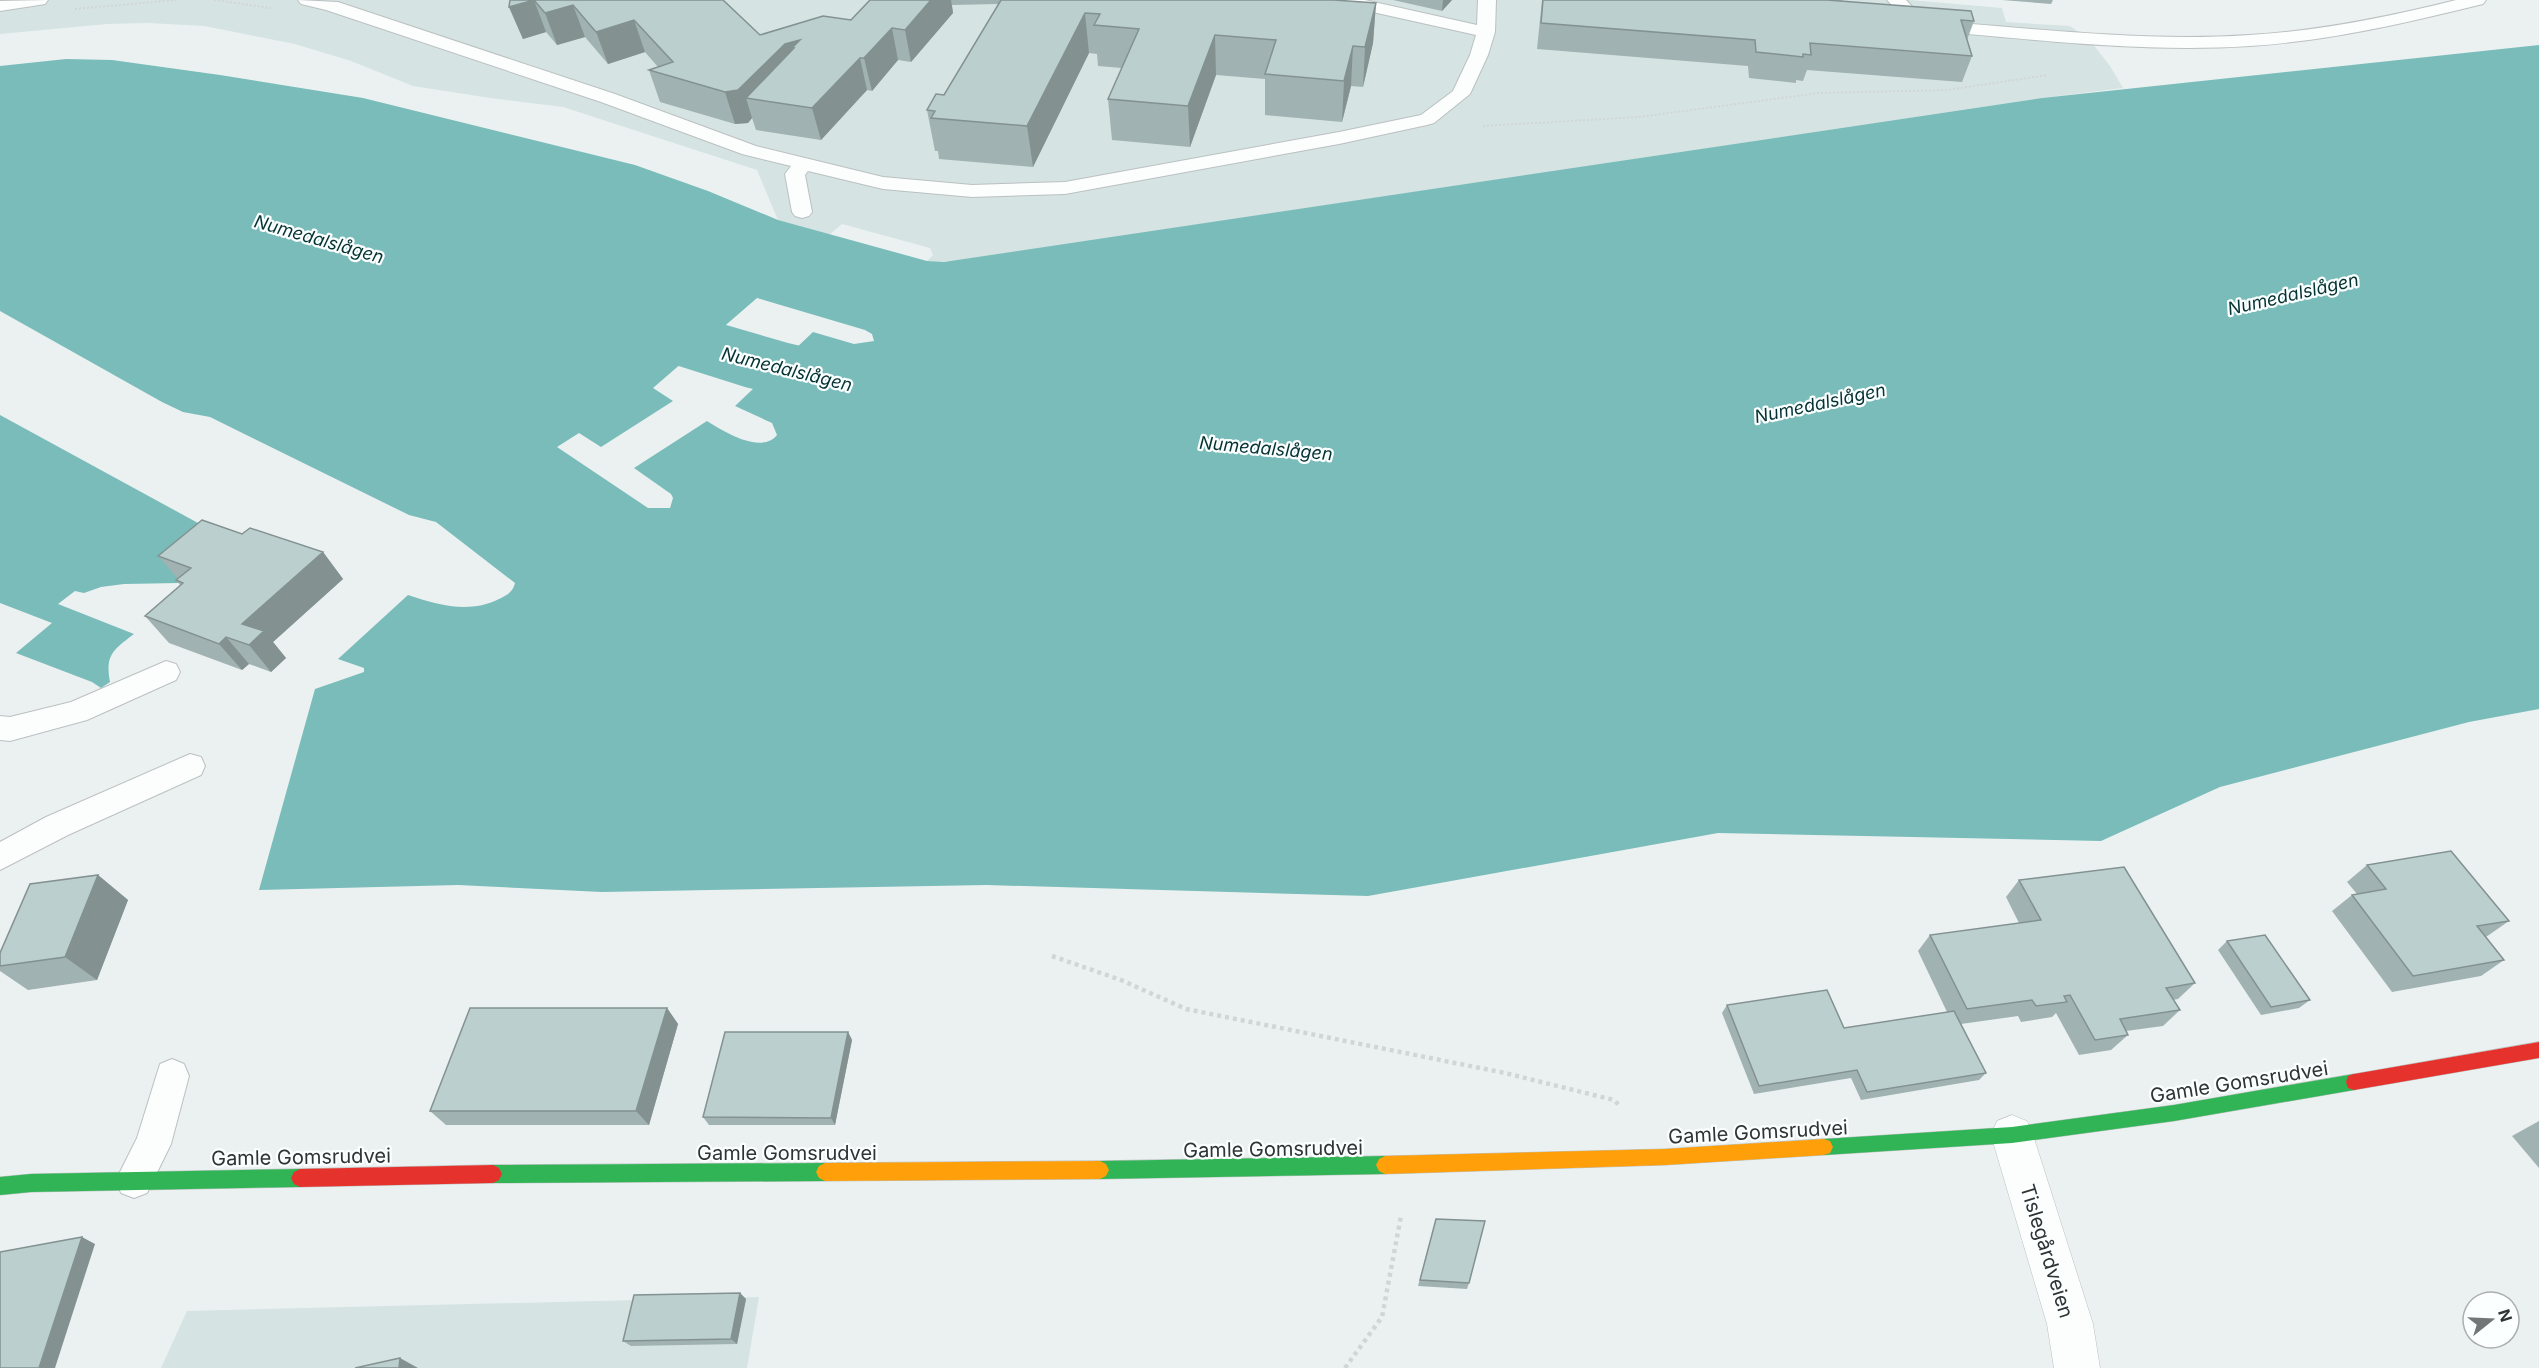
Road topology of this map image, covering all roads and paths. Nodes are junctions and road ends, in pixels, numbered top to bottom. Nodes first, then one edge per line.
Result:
1 (39, 0) edge
2 (176, 0) edge
3 (214, 0) edge
4 (307, 0) edge
5 (1341, 0) edge
6 (1487, 0) edge
7 (1896, 0) edge
8 (2477, 0) edge
9 (0, 6) edge
10 (271, 8) dead end
11 (73, 10) dead end
12 (1891, 23) edge
13 (1914, 25) junction
14 (1486, 32) junction
15 (2056, 74) dead end
16 (1480, 127) dead end
17 (804, 163) junction
18 (802, 212) dead end
19 (166, 672) dead end
20 (0, 728) edge
21 (190, 766) dead end
22 (0, 857) edge
23 (1052, 956) dead end
24 (2539, 1050) edge
25 (172, 1076) dead end
26 (2012, 1135) junction
27 (1665, 1157) junction
28 (1410, 1166) junction
29 (134, 1180) junction
30 (0, 1186) edge
31 (1346, 1368) edge
32 (2078, 1368) edge

1 - 9 lane
2 - 11 path
3 - 10 path
4 - 17 lane
5 - 14 lane
6 - 14 lane
7 - 13 lane
8 - 13 lane
12 - 13 lane
14 - 17 lane
15 - 16 path
17 - 18 lane
19 - 20 lane
21 - 22 lane
23 - 27 path
24 - 26 street, Gamle Gomsrudvei
25 - 29 lane
26 - 27 street, Gamle Gomsrudvei
26 - 32 street, Tislegårdveien
27 - 28 street, Gamle Gomsrudvei
28 - 29 street, Gamle Gomsrudvei
28 - 31 path
29 - 30 street, Gamle Gomsrudvei

